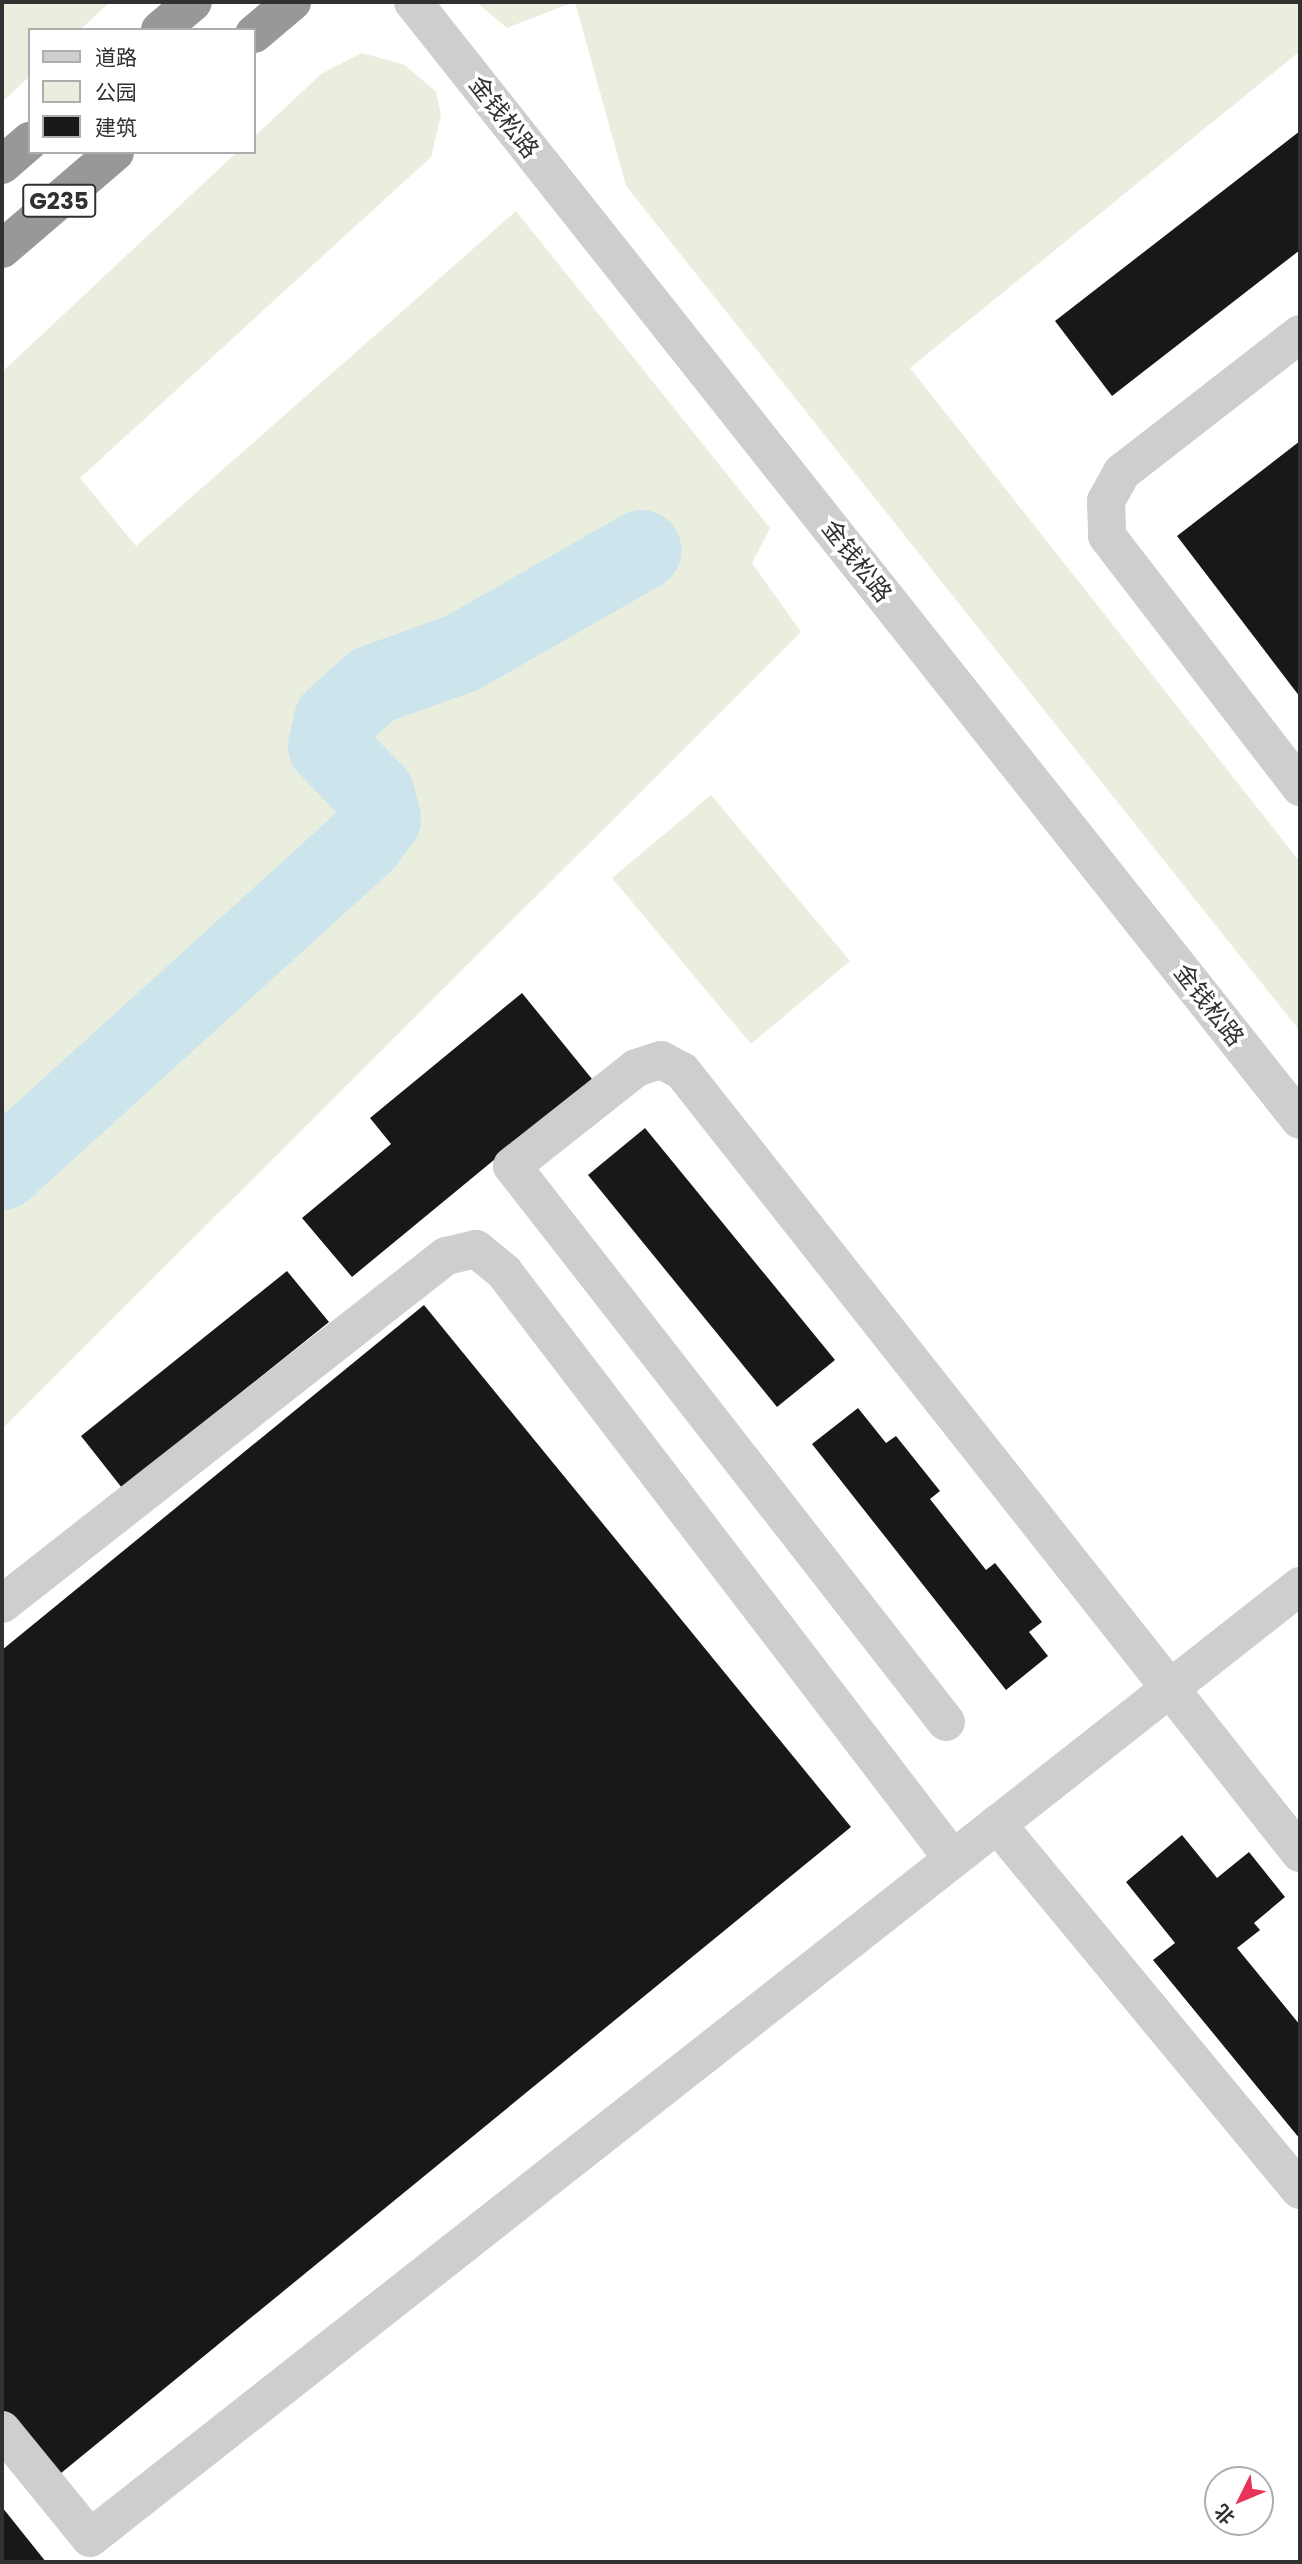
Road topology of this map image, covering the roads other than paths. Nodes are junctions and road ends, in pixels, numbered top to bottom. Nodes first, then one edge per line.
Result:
1 (193, 2) edge
2 (292, 2) edge
3 (413, 2) edge
4 (162, 28) edge
5 (256, 32) edge
6 (28, 143) edge
7 (114, 154) edge
8 (2, 165) edge
9 (2, 249) edge
10 (1300, 334) edge
11 (1300, 787) edge
12 (1300, 1120) edge
13 (1300, 1586) edge
14 (2, 1604) edge
15 (1168, 1690) junction
16 (946, 1722) dead end
17 (998, 1824) junction
18 (1300, 1853) edge
19 (953, 1860) junction
20 (1300, 2189) edge
21 (2, 2430) edge
22 (99, 2550) edge

1 - 4 highway
2 - 5 highway
3 - 12 street, 金钱松路
6 - 8 highway, G235
7 - 9 highway, G235
10 - 11 street
13 - 15 street
14 - 19 street
15 - 16 street
15 - 17 street
15 - 18 street
17 - 19 street
17 - 20 street
19 - 22 street
21 - 22 street

